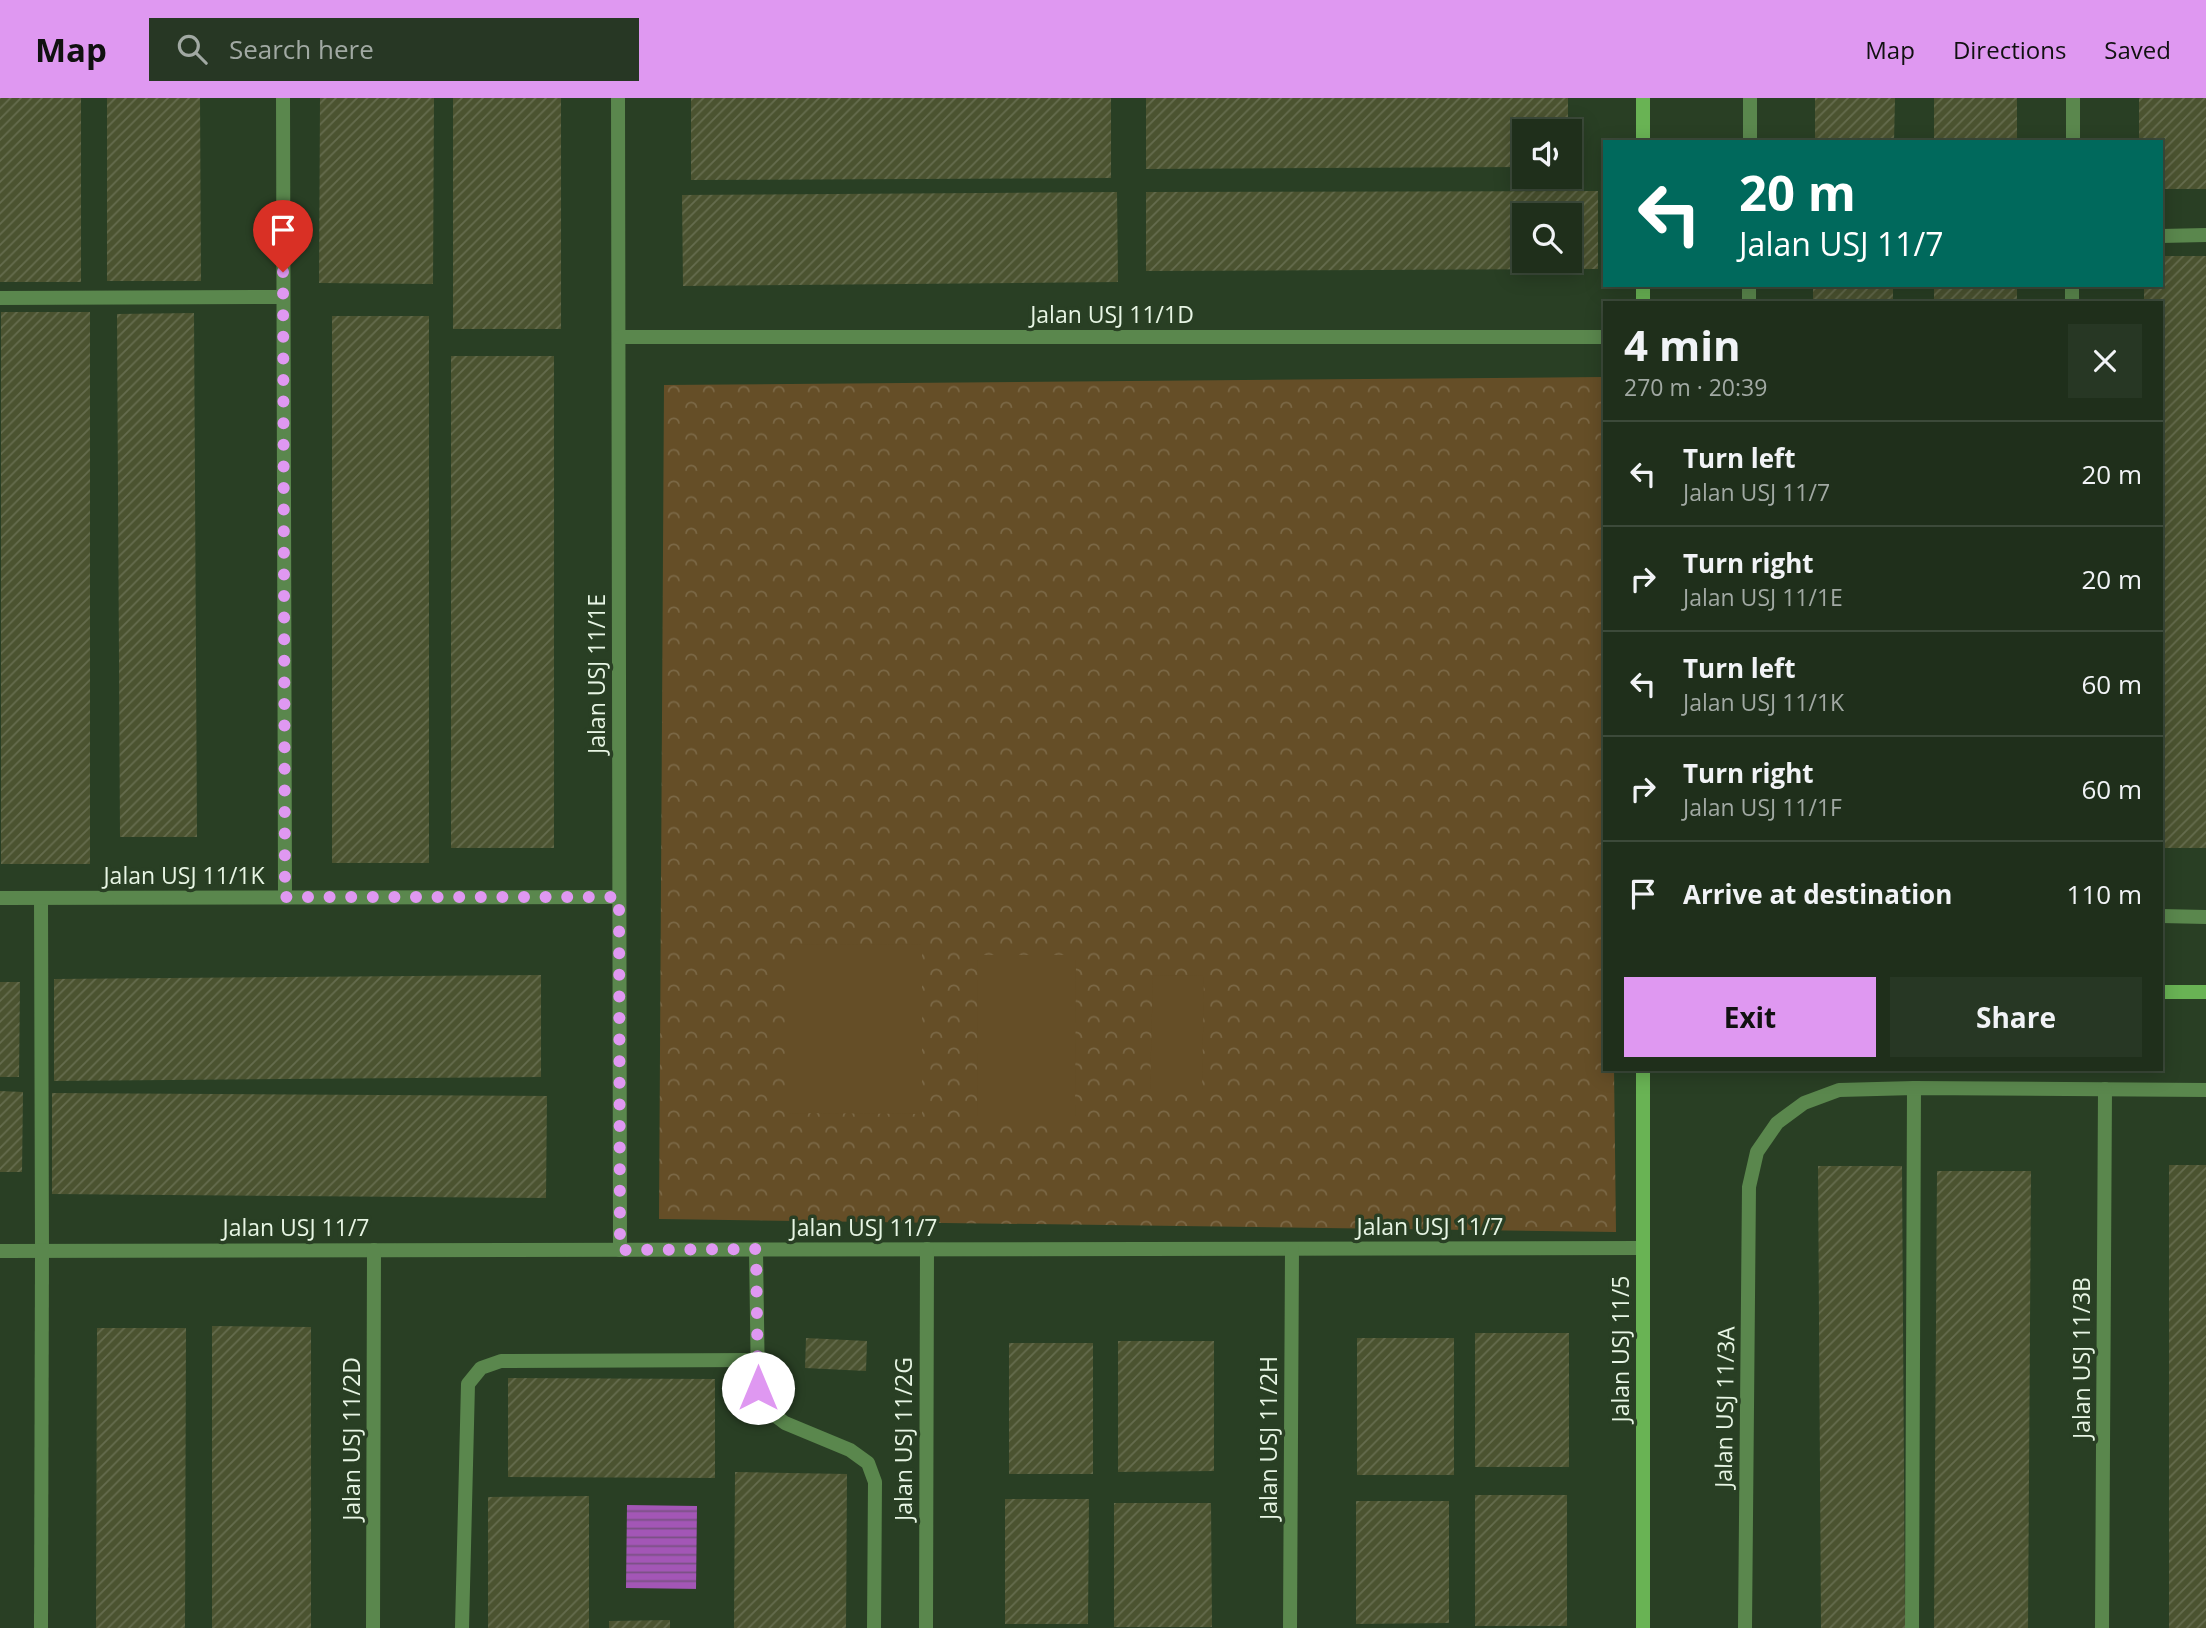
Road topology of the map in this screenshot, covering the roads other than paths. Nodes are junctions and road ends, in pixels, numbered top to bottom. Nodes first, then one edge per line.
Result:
1 (283, 98) edge
2 (618, 98) edge
3 (1643, 98) edge
4 (1751, 98) edge
5 (2073, 98) edge
6 (1643, 140) edge
7 (1750, 140) edge
8 (2073, 140) edge
9 (2206, 235) edge
10 (2163, 236) edge
11 (284, 297) junction
12 (0, 298) edge
13 (619, 337) junction
14 (1603, 337) edge
15 (285, 897) junction
16 (619, 897) junction
17 (0, 898) edge
18 (41, 898) junction
19 (2163, 916) edge
20 (2206, 917) edge
21 (2163, 992) edge
22 (2206, 992) edge
23 (1643, 1071) edge
24 (1914, 1088) junction
25 (2105, 1089) junction
26 (2206, 1090) edge
27 (1643, 1248) junction
28 (756, 1249) junction
29 (927, 1249) junction
30 (1292, 1249) junction
31 (374, 1250) junction
32 (620, 1250) junction
33 (0, 1251) edge
34 (42, 1251) junction
35 (758, 1360) junction
36 (41, 1628) edge
37 (373, 1628) edge
38 (462, 1628) edge
39 (874, 1628) edge
40 (926, 1628) edge
41 (1290, 1628) edge
42 (1643, 1628) edge
43 (1745, 1628) edge
44 (1912, 1628) edge
45 (2102, 1628) edge

1 - 11 street
2 - 13 street, Jalan USJ 11/1E
3 - 6 street
4 - 7 street
5 - 8 street
9 - 10 street
11 - 12 street
11 - 15 street
13 - 14 street, Jalan USJ 11/1D
13 - 16 street, Jalan USJ 11/1E
15 - 16 street, Jalan USJ 11/1K
15 - 18 street, Jalan USJ 11/1K
16 - 32 street, Jalan USJ 11/1E
17 - 18 street, Jalan USJ 11/1K
18 - 34 street
19 - 20 street
21 - 22 street
23 - 27 street, Jalan USJ 11/5
24 - 25 street, Jalan USJ 11/3A
24 - 43 street, Jalan USJ 11/3A
24 - 44 street
25 - 26 street, Jalan USJ 11/3A
25 - 45 street, Jalan USJ 11/3B
27 - 30 street, Jalan USJ 11/7
27 - 42 street, Jalan USJ 11/5
28 - 29 street, Jalan USJ 11/7
28 - 32 street, Jalan USJ 11/7
28 - 35 street
29 - 30 street, Jalan USJ 11/7
29 - 40 street, Jalan USJ 11/2G
30 - 41 street, Jalan USJ 11/2H
31 - 32 street, Jalan USJ 11/7
31 - 34 street, Jalan USJ 11/7
31 - 37 street, Jalan USJ 11/2D
33 - 34 street, Jalan USJ 11/7
34 - 36 street
35 - 38 street
35 - 39 street

